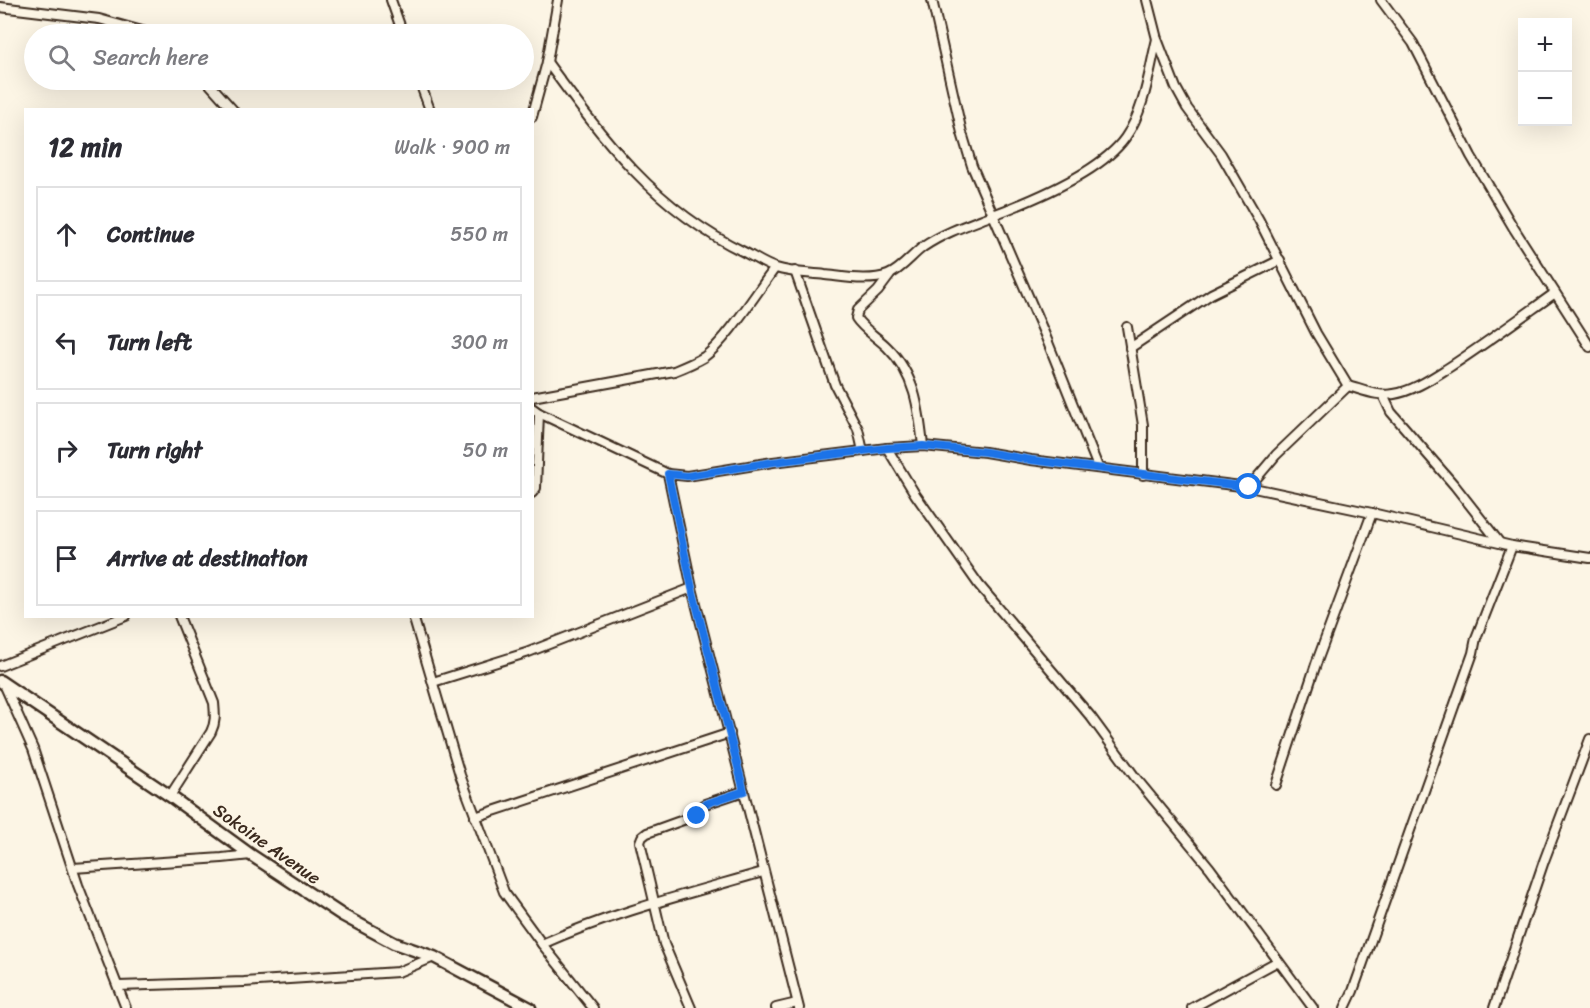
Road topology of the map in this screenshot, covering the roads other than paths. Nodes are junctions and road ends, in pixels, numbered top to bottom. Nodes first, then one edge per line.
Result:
1 (390, 0) edge
2 (558, 0) edge
3 (932, 0) edge
4 (1147, 0) edge
5 (1381, 0) edge
6 (0, 7) edge
7 (117, 24) edge
8 (399, 24) edge
9 (1157, 39) junction
10 (547, 62) junction
11 (215, 90) edge
12 (423, 90) edge
13 (231, 108) edge
14 (429, 108) edge
15 (534, 110) edge
16 (993, 215) junction
17 (1280, 260) junction
18 (775, 268) junction
19 (795, 271) junction
20 (890, 274) junction
21 (1555, 293) junction
22 (1127, 327) dead end
23 (1590, 347) edge
24 (1130, 348) junction
25 (1348, 386) junction
26 (1383, 395) junction
27 (534, 396) edge
28 (536, 411) edge
29 (923, 446) junction
30 (887, 448) junction
31 (863, 451) junction
32 (1098, 467) junction
33 (668, 474) junction
34 (1143, 475) junction
35 (1249, 487) junction
36 (534, 490) edge
37 (1372, 513) junction
38 (1498, 542) junction
39 (1512, 546) junction
40 (1590, 558) edge
41 (692, 588) junction
42 (121, 618) edge
43 (180, 618) edge
44 (413, 618) edge
45 (0, 666) edge
46 (2, 682) edge
47 (433, 682) junction
48 (730, 733) junction
49 (1590, 739) edge
50 (1276, 785) dead end
51 (744, 791) junction
52 (170, 796) junction
53 (475, 817) junction
54 (251, 855) junction
55 (73, 868) junction
56 (763, 872) junction
57 (654, 902) junction
58 (542, 944) junction
59 (434, 957) junction
60 (1278, 961) junction
61 (118, 986) junction
62 (798, 1005) edge
63 (126, 1008) edge
64 (530, 1008) edge
65 (593, 1008) edge
66 (691, 1008) edge
67 (776, 1008) edge
68 (1192, 1008) edge
69 (1313, 1008) edge
70 (1345, 1008) edge
71 (1494, 1008) edge

1 - 8 street
2 - 10 street
3 - 16 street
4 - 9 street
5 - 21 street
6 - 7 street
9 - 16 street
9 - 17 street
10 - 15 street
10 - 18 street
11 - 13 street
12 - 14 street
16 - 20 street
16 - 32 street
17 - 24 street
17 - 25 street
18 - 19 street
18 - 27 street
19 - 20 street
19 - 31 street
20 - 29 street
21 - 23 street
21 - 26 street
22 - 24 street
24 - 34 street
25 - 26 street
25 - 35 street
26 - 38 street
28 - 33 street
28 - 36 street
29 - 30 street
29 - 32 street
30 - 31 street
30 - 60 street
31 - 33 street
32 - 34 street
33 - 41 street
34 - 35 street
35 - 37 street
37 - 38 street
37 - 50 street
38 - 39 street
39 - 40 street
39 - 70 street
41 - 47 street
41 - 48 street
42 - 45 street
43 - 52 street
44 - 47 street
46 - 52 street, Sokoine Avenue
46 - 55 street
47 - 53 street
48 - 51 street
48 - 53 street
49 - 71 street
51 - 56 street
51 - 57 street
52 - 54 street, Sokoine Avenue
53 - 58 street
54 - 55 street
54 - 59 street, Sokoine Avenue
55 - 61 street
56 - 57 street
56 - 62 street
57 - 58 street
57 - 66 street
58 - 65 street
59 - 61 street
59 - 64 street, Sokoine Avenue
60 - 68 street
60 - 69 street
61 - 63 street
62 - 67 street

